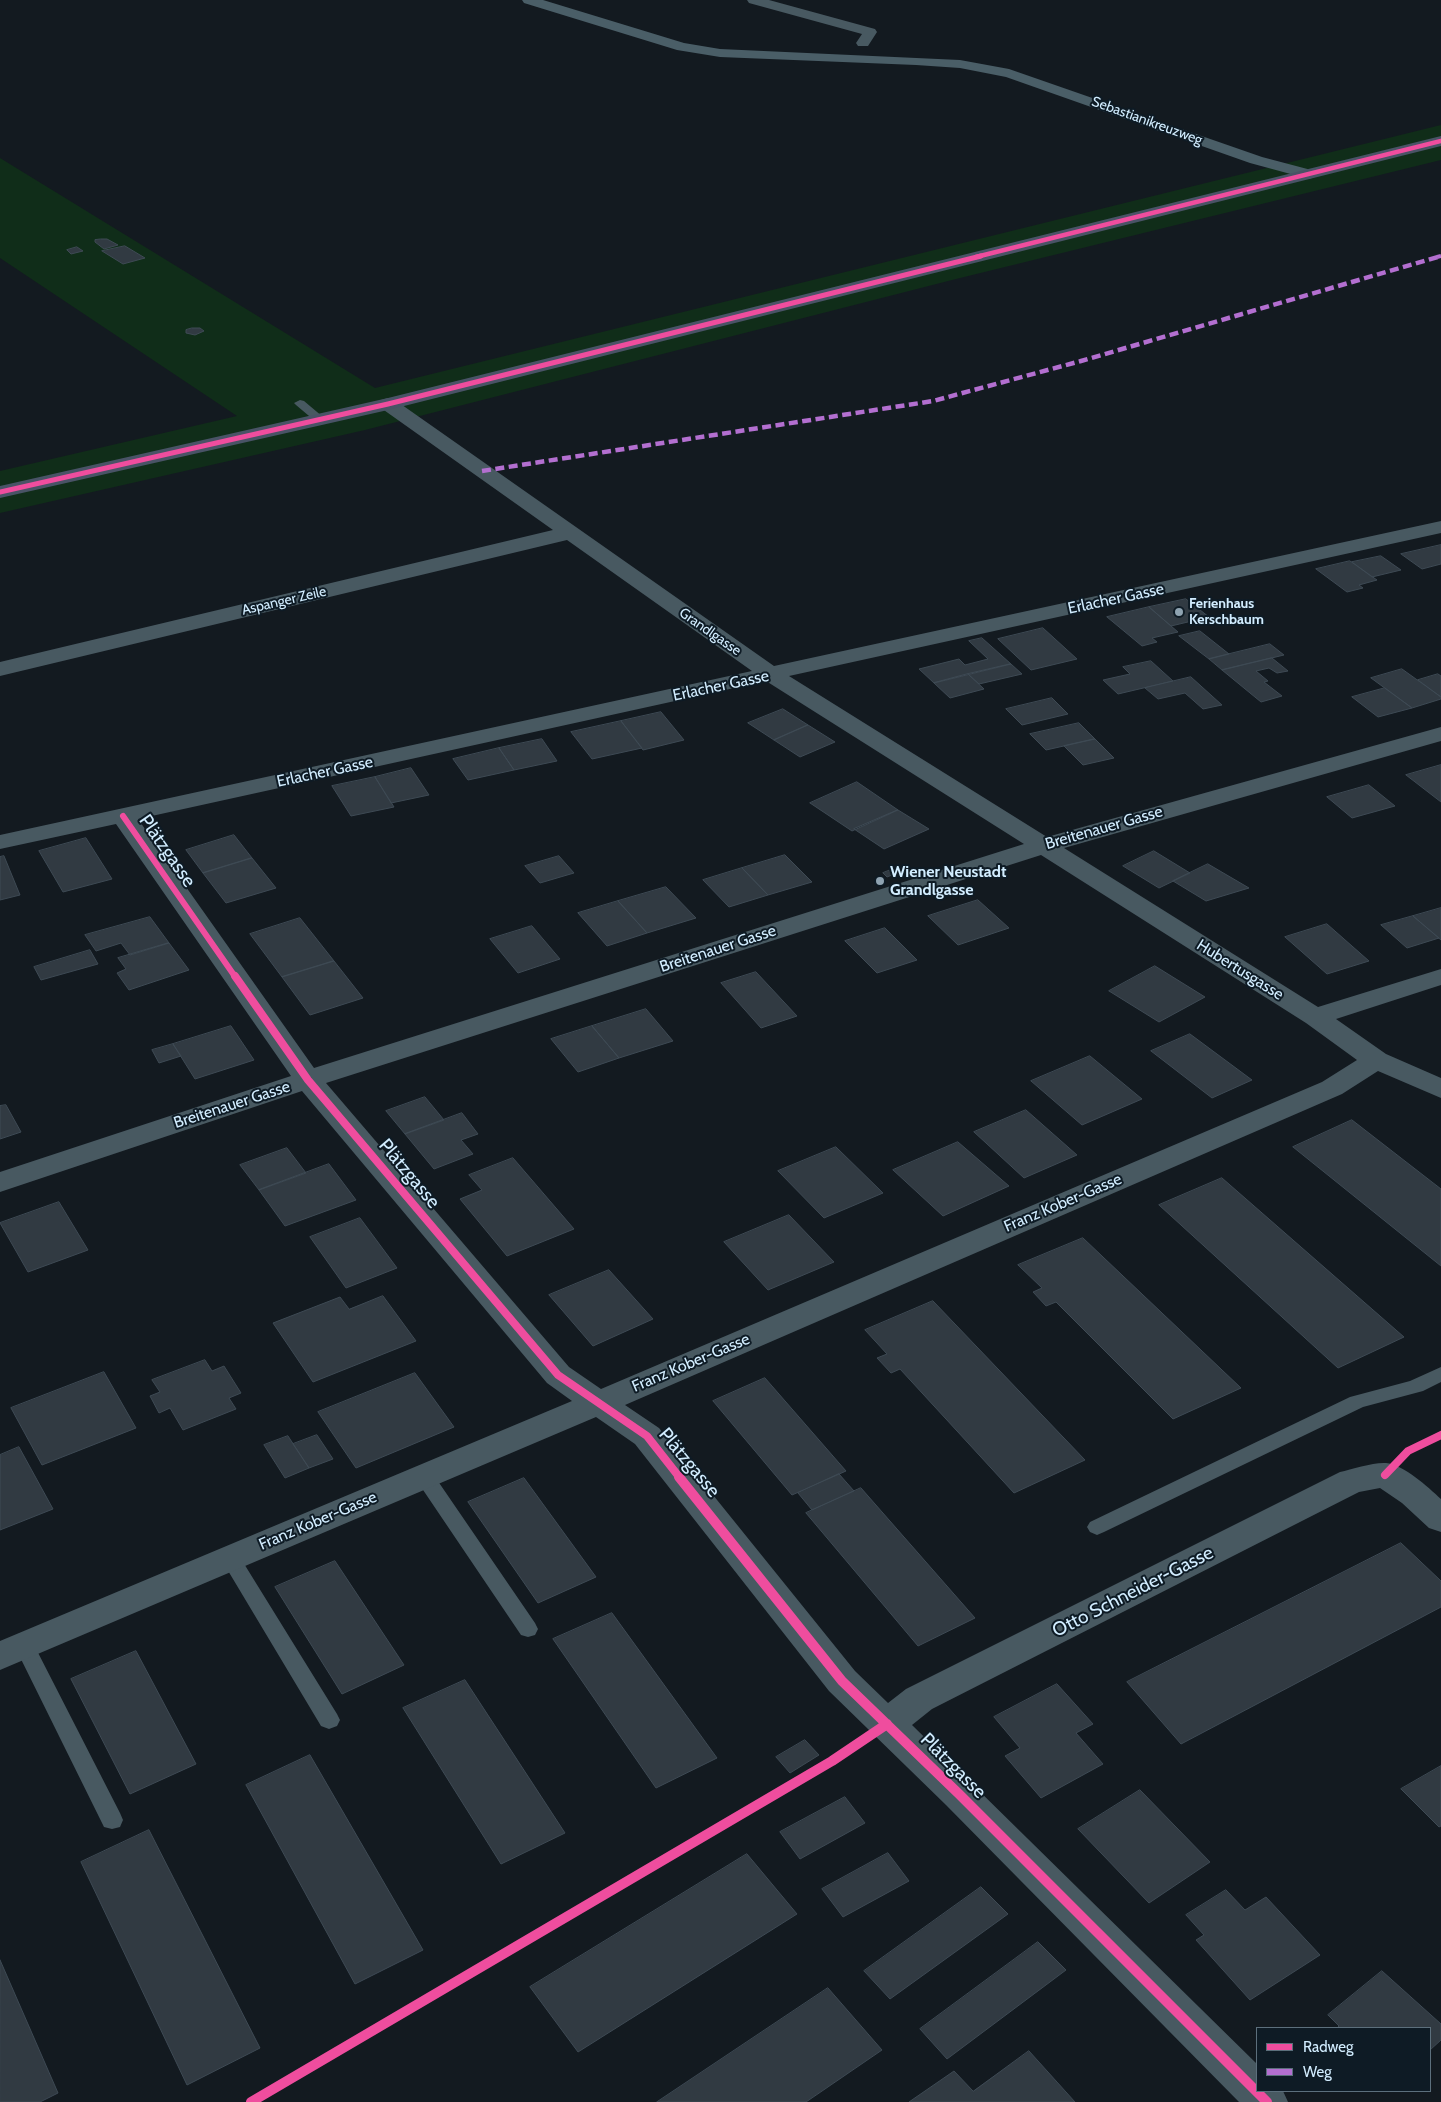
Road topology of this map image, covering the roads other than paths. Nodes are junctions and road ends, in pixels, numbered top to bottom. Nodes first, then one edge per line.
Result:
1 (529, 0) edge
2 (754, 0) edge
3 (863, 43) dead end
4 (1441, 141) edge
5 (1256, 160) junction
6 (1309, 174) junction
7 (1277, 182) junction
8 (300, 403) dead end
9 (388, 404) junction
10 (319, 419) junction
11 (0, 492) edge
12 (1441, 527) edge
13 (568, 533) junction
14 (0, 669) edge
15 (772, 675) junction
16 (1441, 734) edge
17 (123, 816) junction
18 (0, 842) edge
19 (1042, 846) junction
20 (1441, 976) edge
21 (1316, 1017) junction
22 (1376, 1060) junction
23 (308, 1080) junction
24 (1441, 1089) edge
25 (0, 1182) edge
26 (1441, 1374) edge
27 (598, 1403) junction
28 (424, 1476) junction
29 (1441, 1519) edge
30 (1097, 1527) dead end
31 (231, 1558) junction
32 (528, 1629) dead end
33 (12, 1650) edge
34 (329, 1720) dead end
35 (888, 1724) junction
36 (112, 1820) dead end
37 (1256, 2091) edge
38 (1257, 2092) edge
39 (1267, 2102) edge

1 - 5 main road, Sebastianikreuzweg
2 - 3 street
4 - 6 main road
5 - 6 main road
5 - 7 main road, Sebastianikreuzweg
6 - 7 main road
7 - 9 main road
8 - 10 lane
9 - 10 main road
9 - 13 street, Grandlgasse
10 - 11 main road
12 - 15 street, Erlacher Gasse
13 - 14 street, Aspanger Zeile
13 - 15 street, Grandlgasse
15 - 17 street, Erlacher Gasse
15 - 19 street, Grandlgasse
16 - 19 street, Breitenauer Gasse
17 - 18 street, Erlacher Gasse
17 - 23 street, Plätzgasse
19 - 21 street, Hubertusgasse
19 - 23 street, Breitenauer Gasse
20 - 21 street
21 - 22 street, Hubertusgasse
22 - 24 street, Hubertusgasse
22 - 27 street, Franz Kober-Gasse
23 - 25 street, Breitenauer Gasse
23 - 27 street, Plätzgasse
26 - 30 lane
27 - 28 street, Franz Kober-Gasse
27 - 35 street, Plätzgasse
28 - 31 street, Franz Kober-Gasse
28 - 32 lane
29 - 35 street, Otto Schneider-Gasse
31 - 33 street, Franz Kober-Gasse
31 - 34 lane
33 - 36 lane
35 - 37 street, Plätzgasse
38 - 39 street, Plätzgasse

